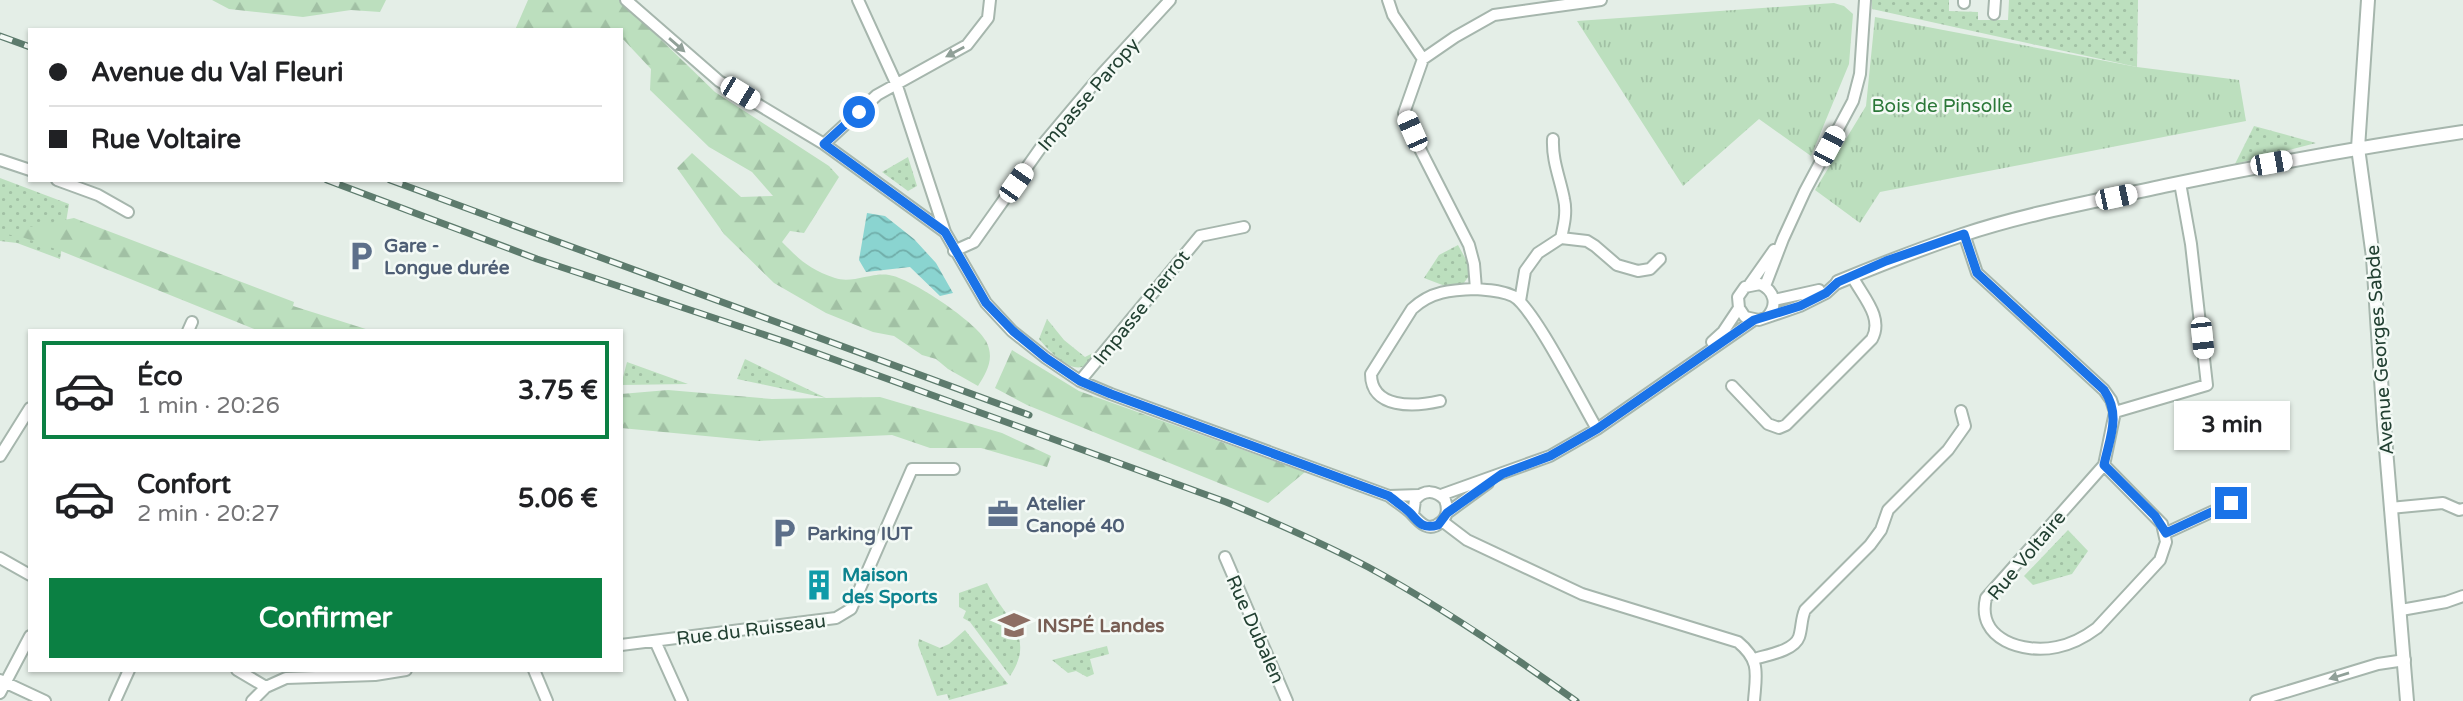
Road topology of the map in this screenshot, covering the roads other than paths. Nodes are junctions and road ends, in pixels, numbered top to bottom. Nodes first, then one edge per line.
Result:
1 (626, 0) edge
2 (858, 0) edge
3 (990, 0) edge
4 (1170, 0) edge
5 (1388, 0) edge
6 (1601, 0) edge
7 (1865, 0) edge
8 (1995, 0) edge
9 (2368, 0) edge
10 (1994, 15) dead end
11 (1423, 59) junction
12 (896, 83) junction
13 (2463, 132) edge
14 (1553, 139) dead end
15 (824, 144) junction
16 (2358, 148) junction
17 (0, 160) edge
18 (28, 169) edge
19 (62, 182) edge
20 (2180, 183) junction
21 (128, 212) dead end
22 (1244, 227) dead end
23 (945, 232) junction
24 (1964, 234) junction
25 (1561, 238) junction
26 (1783, 239) junction
27 (954, 251) junction
28 (1661, 259) dead end
29 (1852, 276) junction
30 (1838, 282) junction
31 (1750, 285) junction
32 (1765, 286) junction
33 (1476, 289) junction
34 (1774, 300) junction
35 (1520, 301) junction
36 (1739, 309) junction
37 (1767, 317) junction
38 (1754, 320) junction
39 (1669, 380) junction
40 (1080, 381) junction
41 (1732, 386) dead end
42 (1440, 401) dead end
43 (28, 411) edge
44 (1961, 411) dead end
45 (2115, 412) junction
46 (1597, 429) junction
47 (0, 456) edge
48 (2104, 465) junction
49 (954, 469) dead end
50 (1502, 474) junction
51 (1419, 495) junction
52 (1441, 495) junction
53 (1389, 496) junction
54 (2231, 503) dead end
55 (2390, 508) junction
56 (2463, 509) edge
57 (1413, 515) junction
58 (1444, 517) junction
59 (2166, 533) junction
60 (1225, 557) dead end
61 (0, 558) edge
62 (28, 574) edge
63 (2463, 596) edge
64 (2401, 610) junction
65 (28, 639) edge
66 (656, 641) junction
67 (623, 645) edge
68 (1754, 659) junction
69 (2404, 660) junction
70 (128, 672) edge
71 (240, 672) edge
72 (281, 672) edge
73 (393, 672) edge
74 (535, 672) edge
75 (3, 681) edge
76 (266, 687) junction
77 (0, 694) edge
78 (45, 701) edge
79 (115, 701) edge
80 (253, 701) edge
81 (547, 701) edge
82 (682, 701) edge
83 (1287, 701) edge
84 (1754, 701) edge
85 (2256, 701) edge
86 (2407, 701) edge

1 -> 15 street
2 - 12 street
3 -> 12 street
4 - 27 street, Impasse Paropy
5 - 11 street
6 - 11 street
7 - 26 street
8 - 10 street
9 - 16 street, Avenue Georges Sabde
11 - 33 street
12 - 15 street
12 - 23 street
13 - 16 street
14 - 25 street
15 - 23 street
16 - 20 street
16 - 55 street, Avenue Georges Sabde
17 - 18 street
19 - 21 street
20 - 24 street
20 - 45 street
22 - 40 street, Impasse Pierrot
23 - 27 street
24 - 29 street
24 - 45 street
25 - 28 street
25 - 35 street
26 - 31 street
26 - 32 street
27 - 40 street
29 - 30 street
29 - 41 street
30 - 34 street
30 - 37 street
31 - 32 street
31 - 36 street
32 - 34 street
33 - 35 street
33 - 42 street
34 - 37 street
35 - 46 street
36 - 38 street
36 - 39 street
37 - 38 street
38 - 39 street
39 - 46 street
40 - 53 street
43 - 47 street
44 - 68 street
45 - 48 street
46 - 50 street
48 - 59 street
48 - 59 street, Rue Voltaire
49 - 66 street, Rue du Ruisseau
50 - 52 street
50 - 58 street
51 - 52 street
51 - 53 street
51 - 57 street
52 - 58 street
53 - 57 street
54 - 59 street
55 - 56 street
55 - 64 street, Avenue Georges Sabde
57 - 58 street
58 - 68 street
60 - 83 street, Rue Dubalen
61 - 62 street
63 - 64 street
64 - 69 street, Avenue Georges Sabde
65 - 75 street
66 - 67 street, Rue du Ruisseau
66 - 82 street
68 - 84 street
69 -> 85 street
69 - 86 street, Avenue Georges Sabde
70 - 79 street
71 - 76 street
72 - 76 street
73 - 76 street
74 - 81 street
75 - 77 street
75 - 78 street
76 - 80 street

